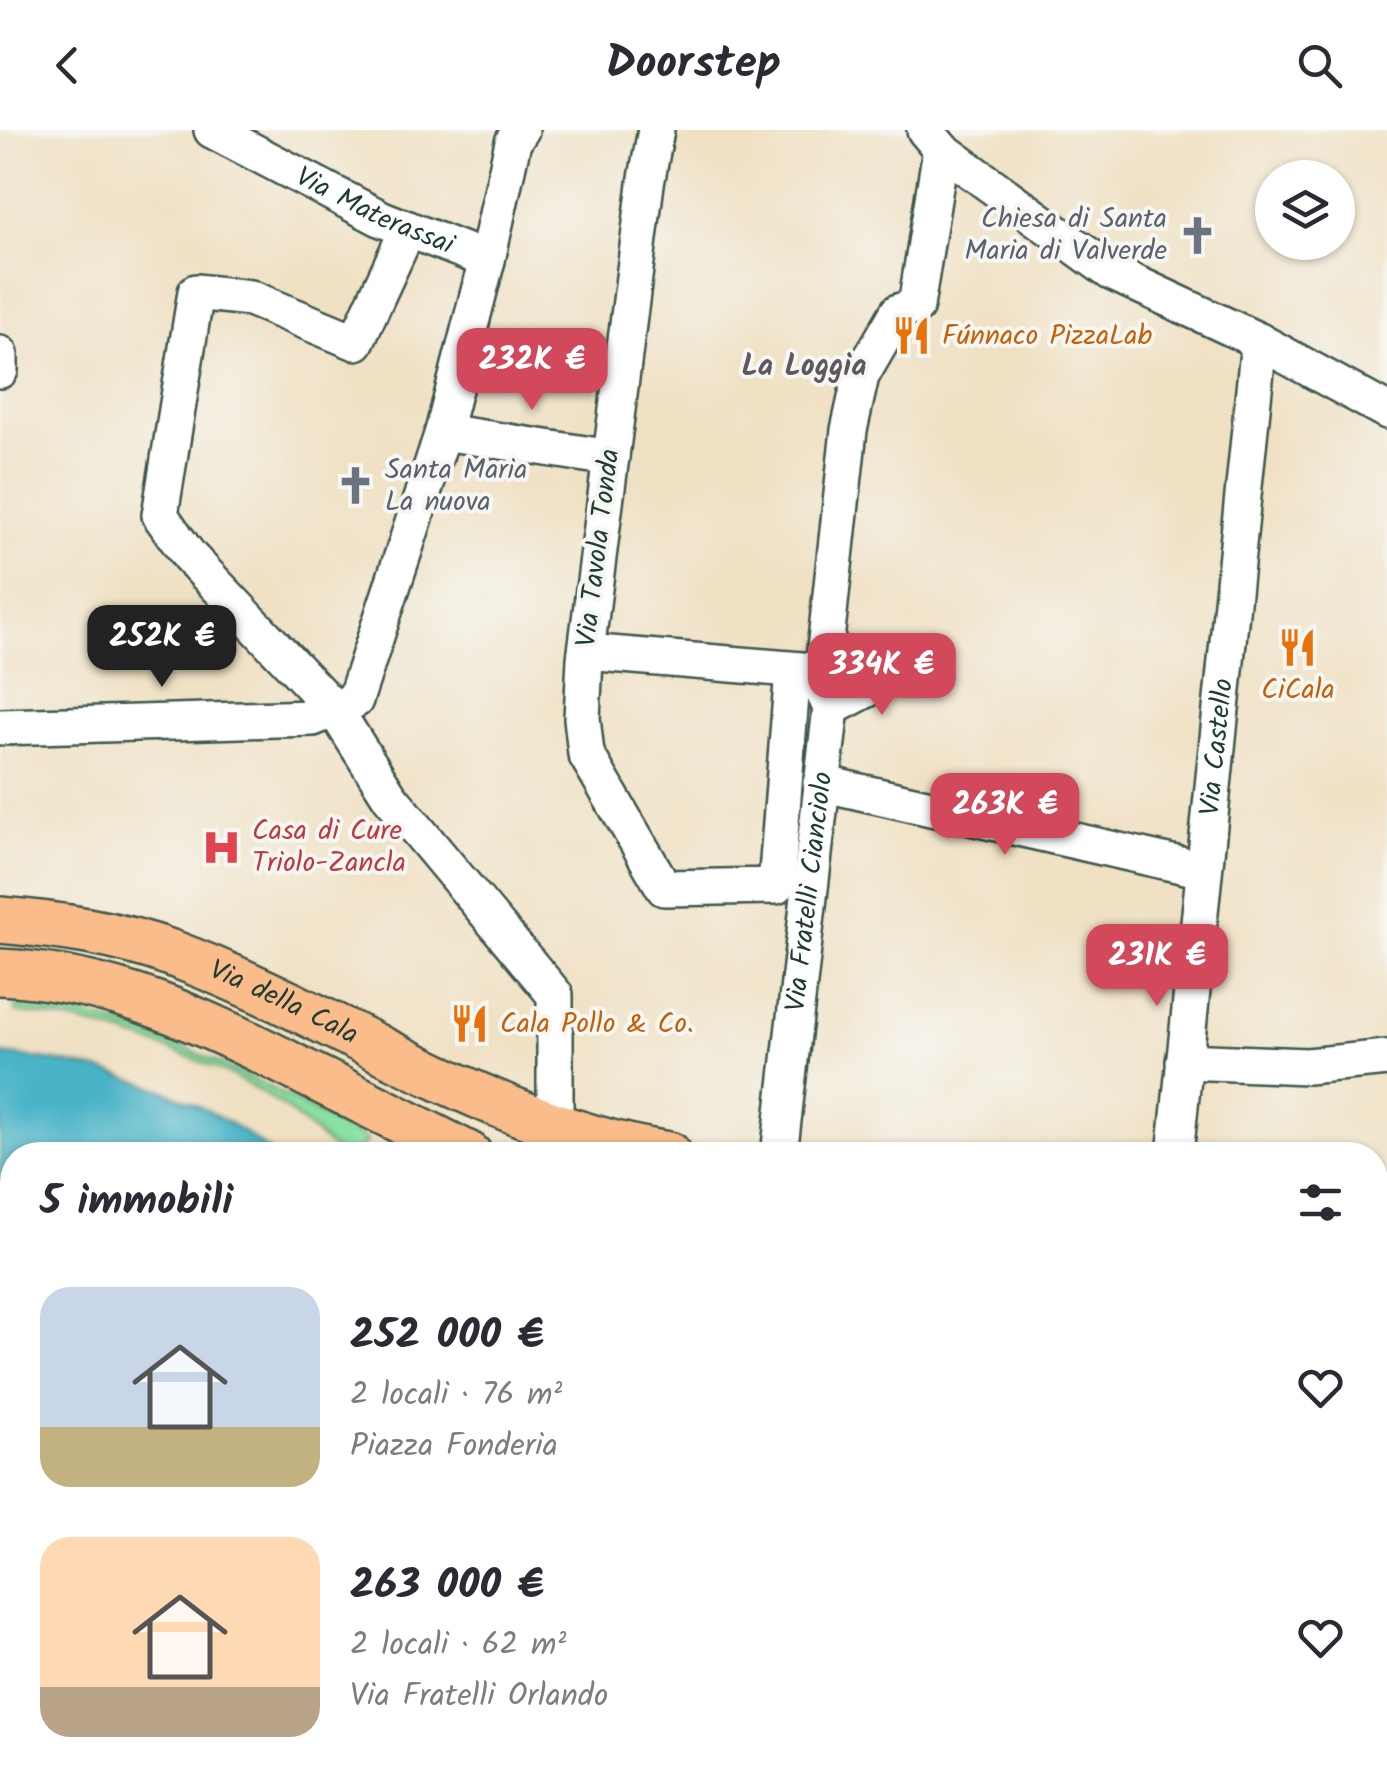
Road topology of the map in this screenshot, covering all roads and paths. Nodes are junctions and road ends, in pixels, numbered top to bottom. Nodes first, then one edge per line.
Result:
1 (212, 130) edge
2 (521, 130) edge
3 (656, 130) edge
4 (932, 140) edge
5 (408, 229) junction
6 (487, 260) junction
7 (1259, 342) junction
8 (0, 354) edge
9 (0, 370) edge
10 (1387, 410) edge
11 (442, 432) junction
12 (611, 458) junction
13 (586, 652) junction
14 (904, 670) dead end
15 (808, 671) junction
16 (831, 708) junction
17 (335, 710) junction
18 (0, 727) edge
19 (821, 783) junction
20 (1203, 870) junction
21 (0, 920) edge
22 (0, 972) edge
23 (1387, 1058) edge
24 (1184, 1061) junction
25 (555, 1124) junction
26 (443, 1142) edge
27 (609, 1142) edge
28 (780, 1142) edge
29 (1176, 1142) edge

1 - 5 street, Via Materassai
2 - 6 street
3 - 12 street, Via Tavola Tonda
4 - 7 street
4 - 15 street
5 - 6 street, Via Materassai
5 - 17 street
6 - 11 street
7 - 10 street
7 - 20 street, Via Castello
8 - 9 street
11 - 12 street
11 - 17 street
12 - 13 street, Via Tavola Tonda
13 - 15 street
13 - 15 street, Via Tavola Tonda
14 - 16 street
15 - 16 street
16 - 19 street, Via Fratelli Cianciolo
17 - 18 street
17 - 25 street
19 - 20 street
19 - 28 street, Via Fratelli Cianciolo
20 - 24 street, Via Castello
21 - 25 main road, Via della Cala
22 - 26 main road, Via della Cala
23 - 24 street
24 - 29 street, Via Castello
25 - 27 main road, Via della Cala

